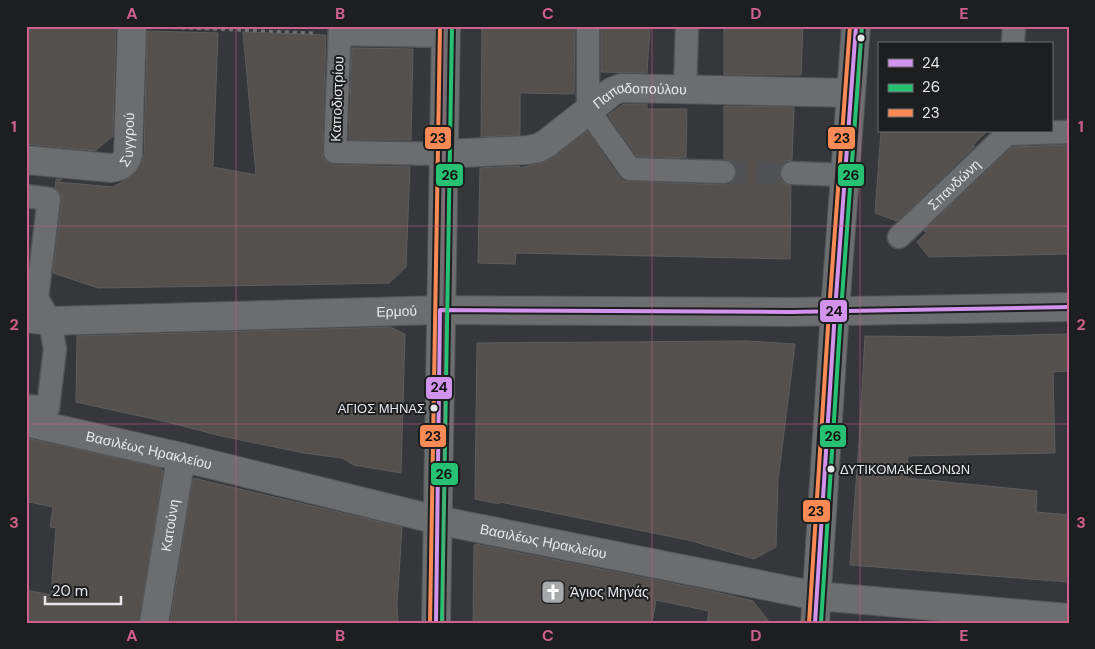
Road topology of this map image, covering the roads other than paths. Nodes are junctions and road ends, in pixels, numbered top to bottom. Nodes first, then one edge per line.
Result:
1 (132, 26) edge
2 (588, 26) edge
3 (687, 26) edge
4 (856, 26) edge
5 (1014, 26) edge
6 (340, 30) edge
7 (445, 31) edge
8 (1013, 42) edge
9 (685, 89) junction
10 (851, 93) junction
11 (588, 110) junction
12 (1007, 132) edge
13 (1069, 132) edge
14 (444, 154) junction
15 (31, 161) edge
16 (724, 172) tunnel mouth
17 (792, 173) tunnel mouth
18 (845, 175) junction
19 (26, 196) edge
20 (899, 237) dead end
21 (1069, 307) edge
22 (440, 310) junction
23 (835, 311) junction
24 (38, 320) edge
25 (26, 406) edge
26 (26, 422) edge
27 (181, 457) junction
28 (437, 520) junction
29 (817, 596) junction
30 (1069, 618) edge
31 (154, 623) edge
32 (436, 623) edge
33 (815, 623) edge

1 - 15 street, Συγγρού
2 - 11 street
3 - 9 street
4 - 10 street
5 - 8 street
6 - 7 street
6 - 14 street, Καποδιστρίου
7 - 14 street
9 - 10 street, Παπαδοπούλου
9 - 11 street, Παπαδοπούλου
10 - 18 street
11 - 14 street, Παπαδοπούλου
11 - 16 street
12 - 13 street
12 - 20 street, Σπανδώνη
14 - 22 street
17 - 18 street
18 - 23 street
19 - 24 street
21 - 23 street, Ερμού
22 - 23 street, Ερμού
22 - 24 street, Ερμού
22 - 28 street
23 - 29 street
24 - 25 street
26 - 27 street, Βασιλέως Ηρακλείου
27 - 28 street, Βασιλέως Ηρακλείου
27 - 31 street, Κατούνη
28 - 29 street, Βασιλέως Ηρακλείου
28 - 32 street
29 - 30 street, Βασιλέως Ηρακλείου
29 - 33 street

